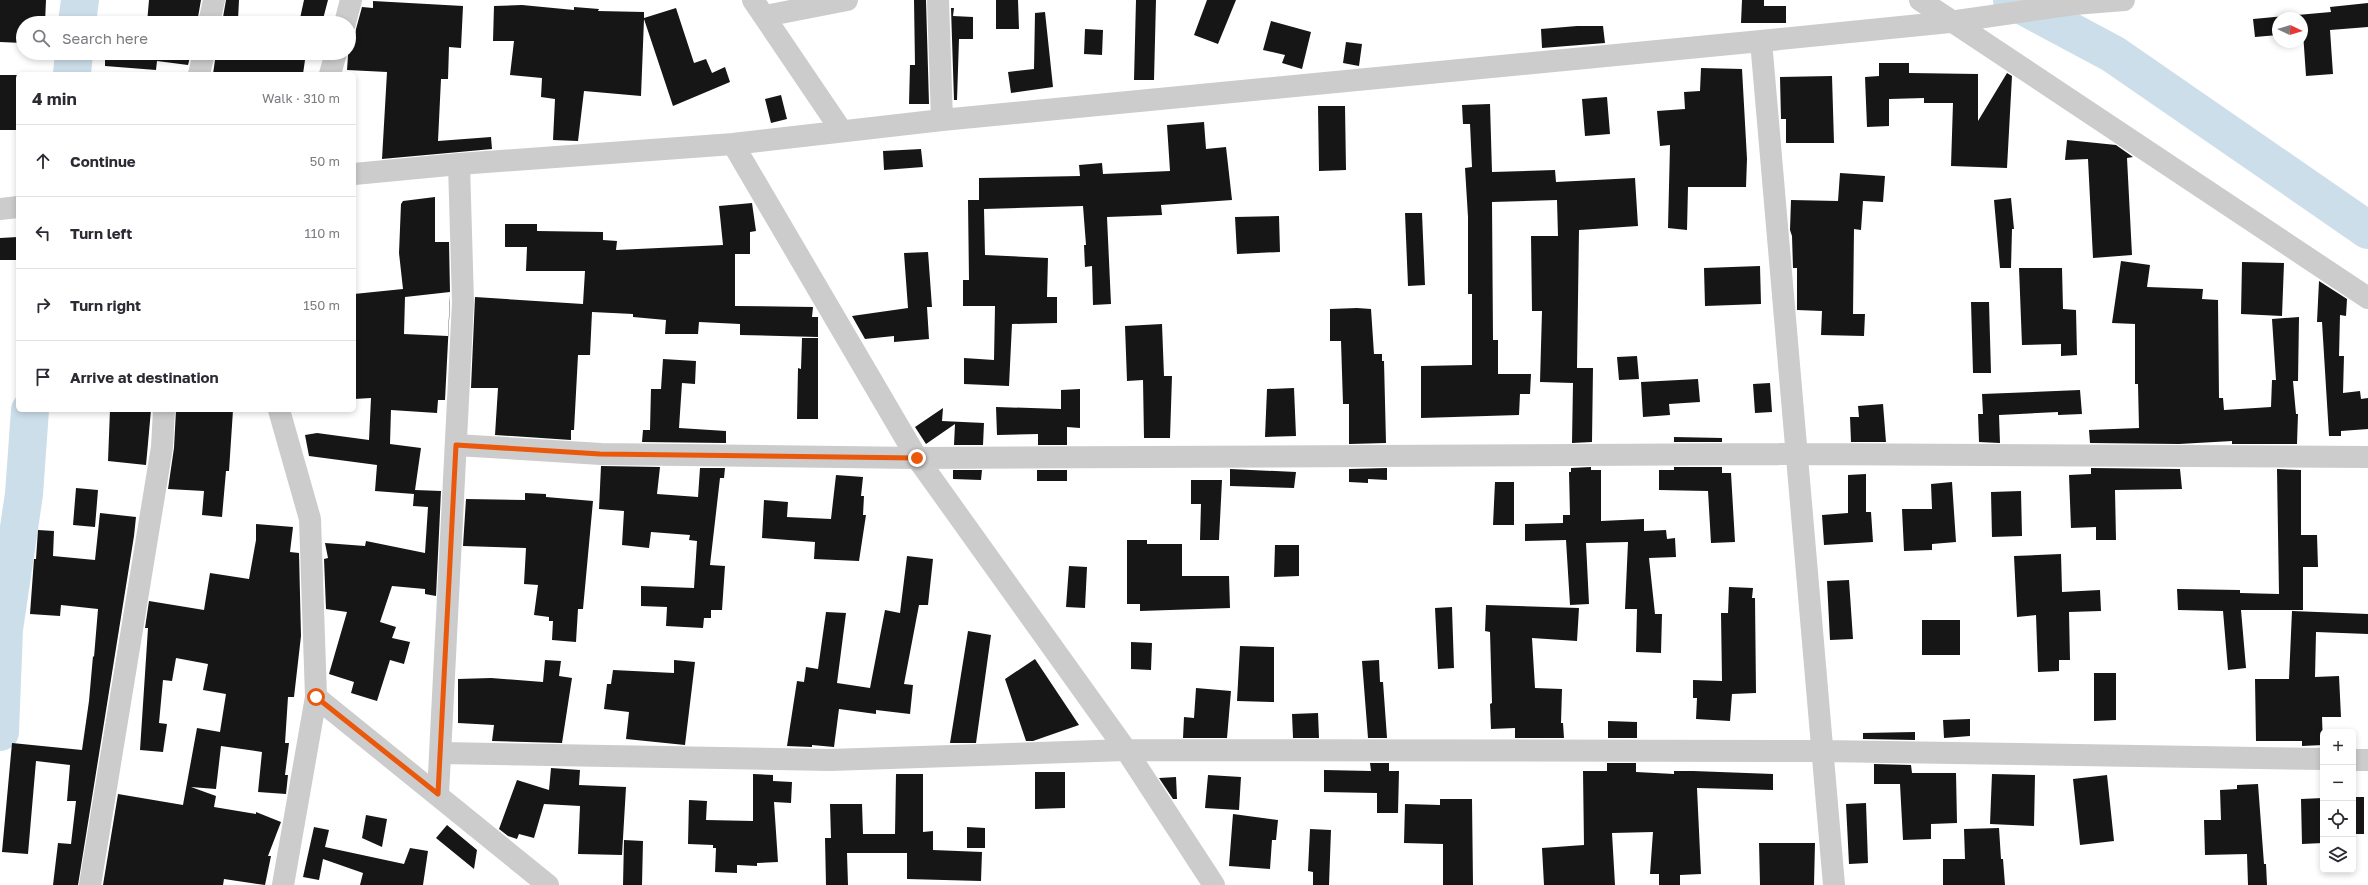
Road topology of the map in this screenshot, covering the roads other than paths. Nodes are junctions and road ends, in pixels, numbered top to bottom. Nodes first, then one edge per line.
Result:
1 (214, 0) edge
2 (351, 0) edge
3 (847, 0) edge
4 (938, 0) edge
5 (1920, 0) edge
6 (2119, 0) edge
7 (2124, 0) edge
8 (759, 8) edge
9 (211, 16) edge
10 (346, 16) edge
11 (1950, 22) junction
12 (1761, 41) junction
13 (202, 60) edge
14 (334, 60) edge
15 (199, 72) edge
16 (331, 72) edge
17 (942, 120) junction
18 (841, 130) junction
19 (733, 144) junction
20 (459, 164) junction
21 (356, 174) edge
22 (16, 207) edge
23 (0, 209) edge
24 (2368, 298) edge
25 (164, 412) edge
26 (280, 412) edge
27 (456, 445) junction
28 (1797, 454) junction
29 (2368, 457) edge
30 (917, 458) junction
31 (316, 697) junction
32 (1126, 750) junction
33 (1824, 751) junction
34 (442, 753) junction
35 (2320, 759) edge
36 (2356, 760) edge
37 (2368, 760) edge
38 (438, 794) junction
39 (90, 885) edge
40 (284, 885) edge
41 (548, 885) edge
42 (1214, 885) edge
43 (1834, 885) edge

1 - 9 street
2 - 10 street
3 - 8 street
4 - 17 street
5 - 11 street
6 - 7 street
6 - 11 street
8 - 18 street
11 - 12 street
11 - 24 street
12 - 17 street
12 - 28 street
13 - 15 street
14 - 16 street
17 - 18 street
18 - 19 street
19 - 20 street
19 - 30 street
20 - 21 street
20 - 27 street
22 - 23 street
25 - 39 street
26 - 31 street
27 - 30 street
27 - 34 street
28 - 29 street
28 - 30 street
28 - 33 street
30 - 32 street
31 - 38 street
31 - 40 street
32 - 33 street
32 - 34 street
32 - 42 street
33 - 35 street
33 - 43 street
34 - 38 street
36 - 37 street
38 - 41 street

